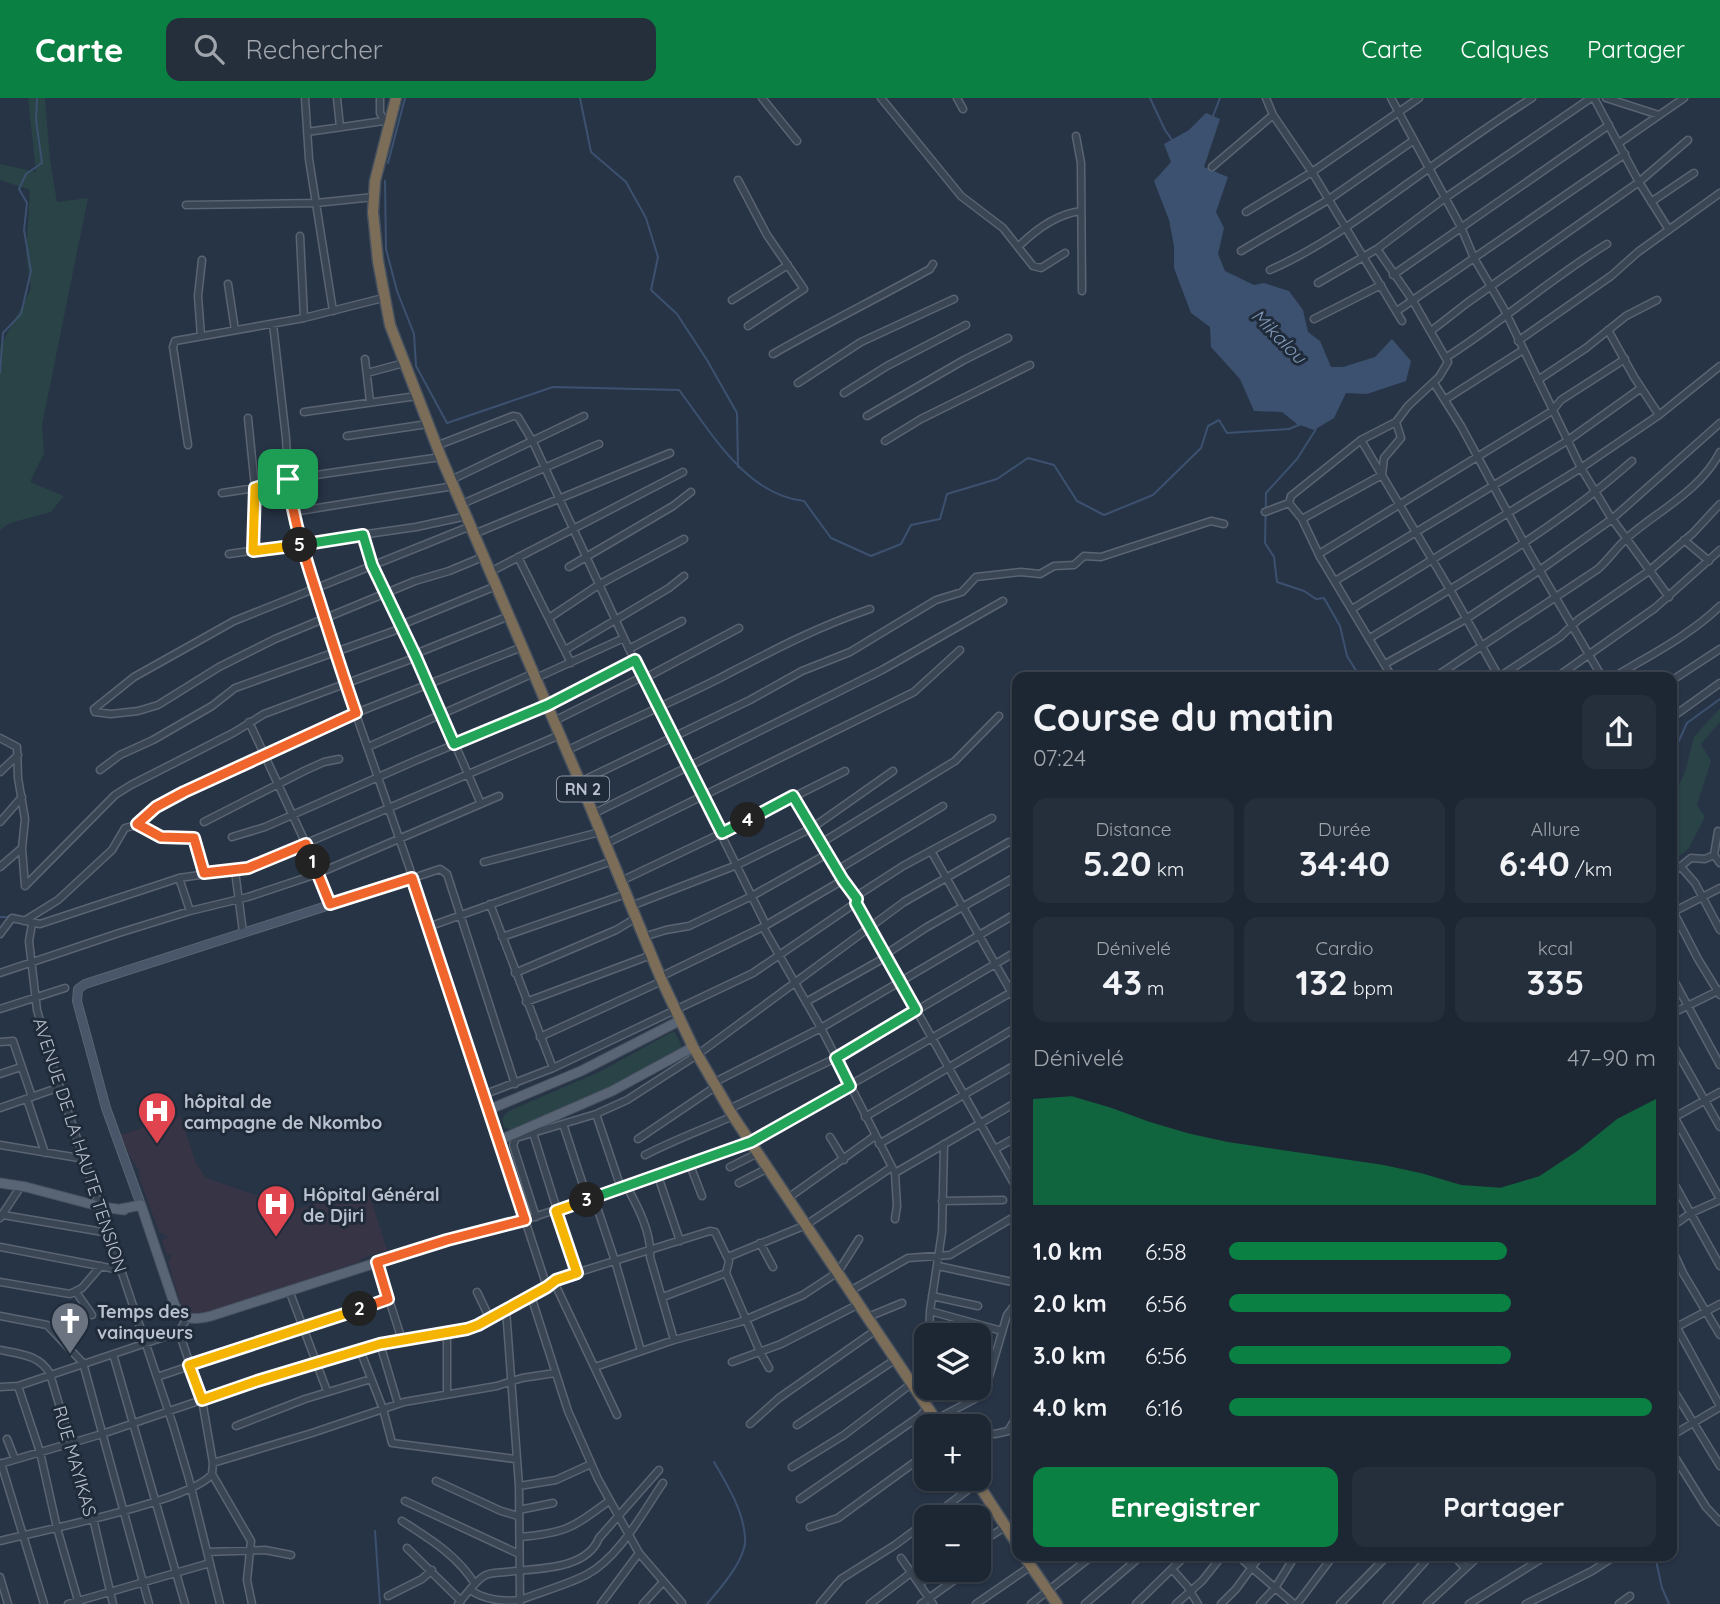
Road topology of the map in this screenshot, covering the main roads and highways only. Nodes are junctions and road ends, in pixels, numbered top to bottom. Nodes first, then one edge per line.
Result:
1 (396, 98) edge
2 (677, 1016) junction
3 (695, 1051) junction
4 (500, 1140) junction
5 (0, 1183) edge
6 (931, 1414) edge
7 (982, 1491) edge
8 (1012, 1537) edge
9 (1028, 1561) edge
10 (1058, 1604) edge

1 - 2 highway, RN 2
2 - 3 highway, RN 2
2 - 4 main road
3 - 4 main road
3 - 6 highway, RN 2
4 - 5 main road
7 - 8 highway
9 - 10 highway

